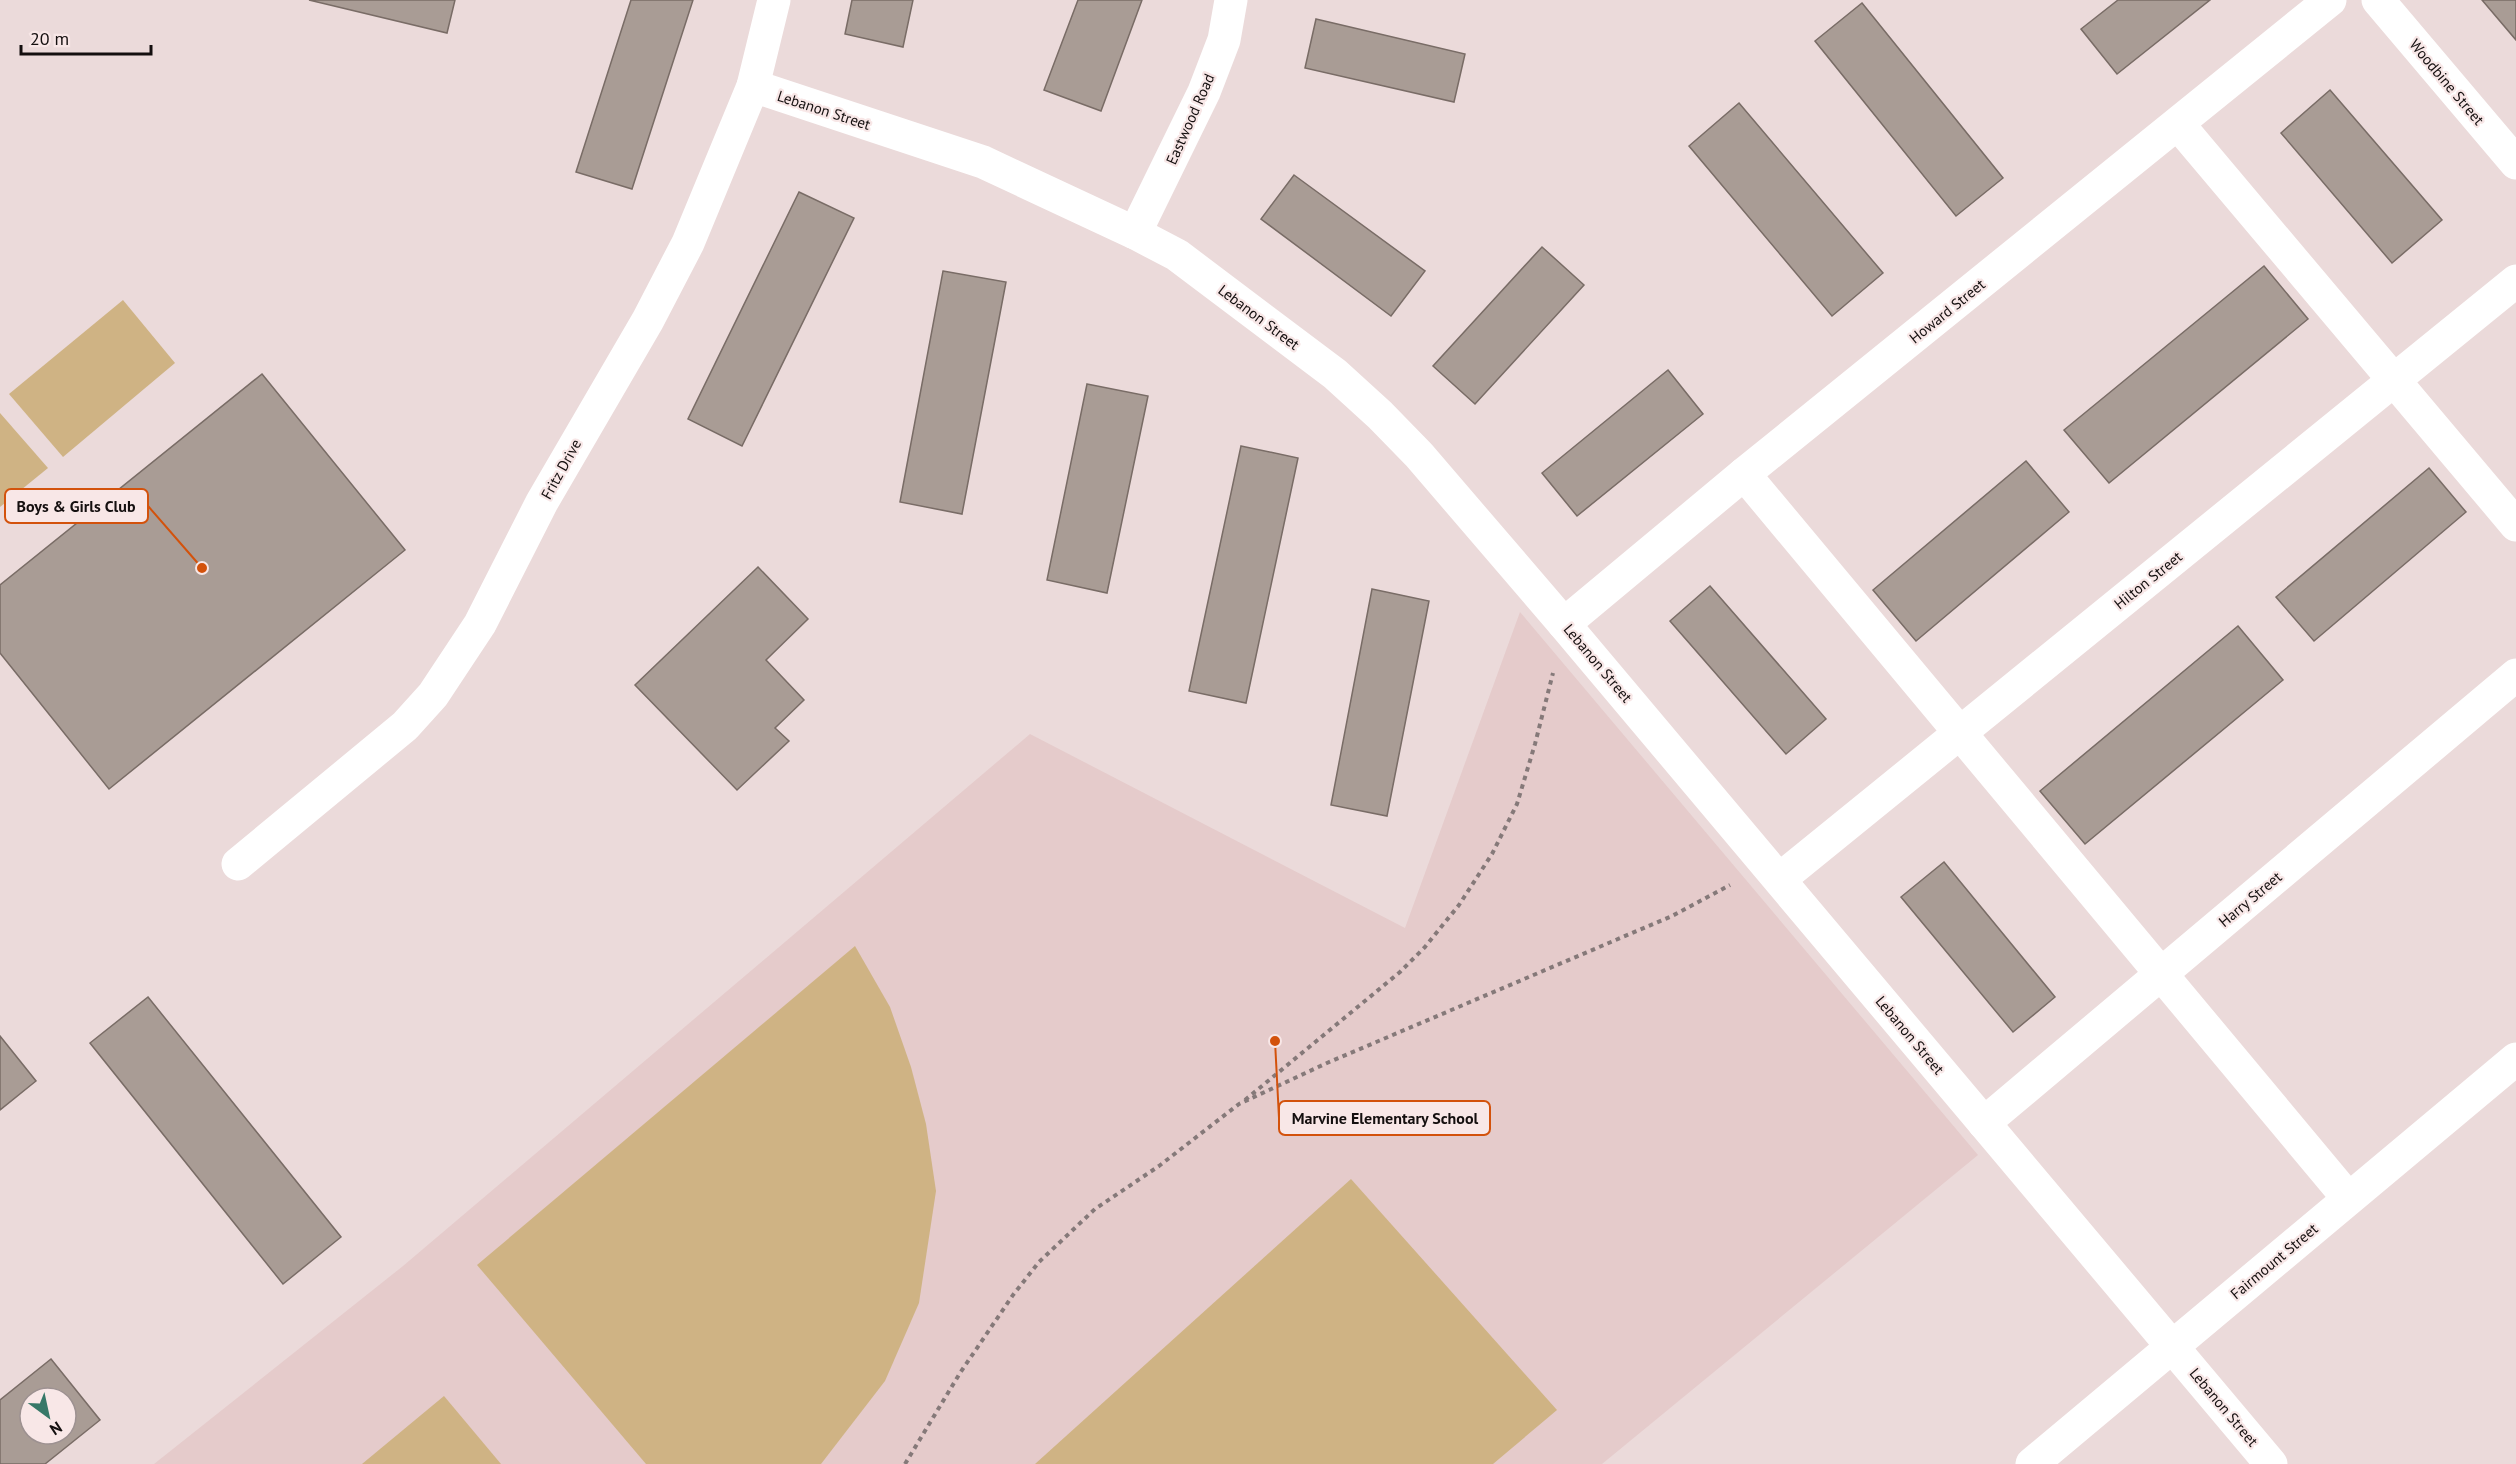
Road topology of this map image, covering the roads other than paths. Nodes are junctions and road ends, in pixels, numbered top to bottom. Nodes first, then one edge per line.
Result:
1 (774, 0) edge
2 (1231, 0) edge
3 (2330, 0) edge
4 (2378, 0) edge
5 (753, 86) junction
6 (2178, 124) junction
7 (2516, 163) edge
8 (1135, 232) junction
9 (2516, 281) edge
10 (2393, 381) junction
11 (1744, 474) junction
12 (2516, 525) edge
13 (1564, 624) junction
14 (2516, 675) edge
15 (1961, 733) junction
16 (238, 864) dead end
17 (1780, 879) junction
18 (2161, 975) junction
19 (2516, 1059) edge
20 (1984, 1123) junction
21 (2348, 1198) junction
22 (2174, 1347) junction
23 (2032, 1464) edge
24 (2271, 1464) edge

1 - 5 street, Fritz Drive
2 - 8 street, Eastwood Road
3 - 6 street, Howard Street
4 - 7 street, Woodbine Street
5 - 8 street, Lebanon Street
5 - 16 street, Fritz Drive
6 - 10 street
6 - 11 street, Howard Street
8 - 13 street, Lebanon Street
9 - 10 street, Hilton Street
10 - 12 street
10 - 15 street, Hilton Street
11 - 13 street, Howard Street
11 - 15 street
13 - 17 street, Lebanon Street
14 - 18 street, Harry Street
15 - 17 street, Hilton Street
15 - 18 street
17 - 20 street, Lebanon Street
18 - 20 street, Harry Street
18 - 21 street
19 - 21 street, Fairmount Street
20 - 22 street, Lebanon Street
21 - 22 street, Fairmount Street
22 - 23 street, Fairmount Street
22 - 24 street, Lebanon Street

